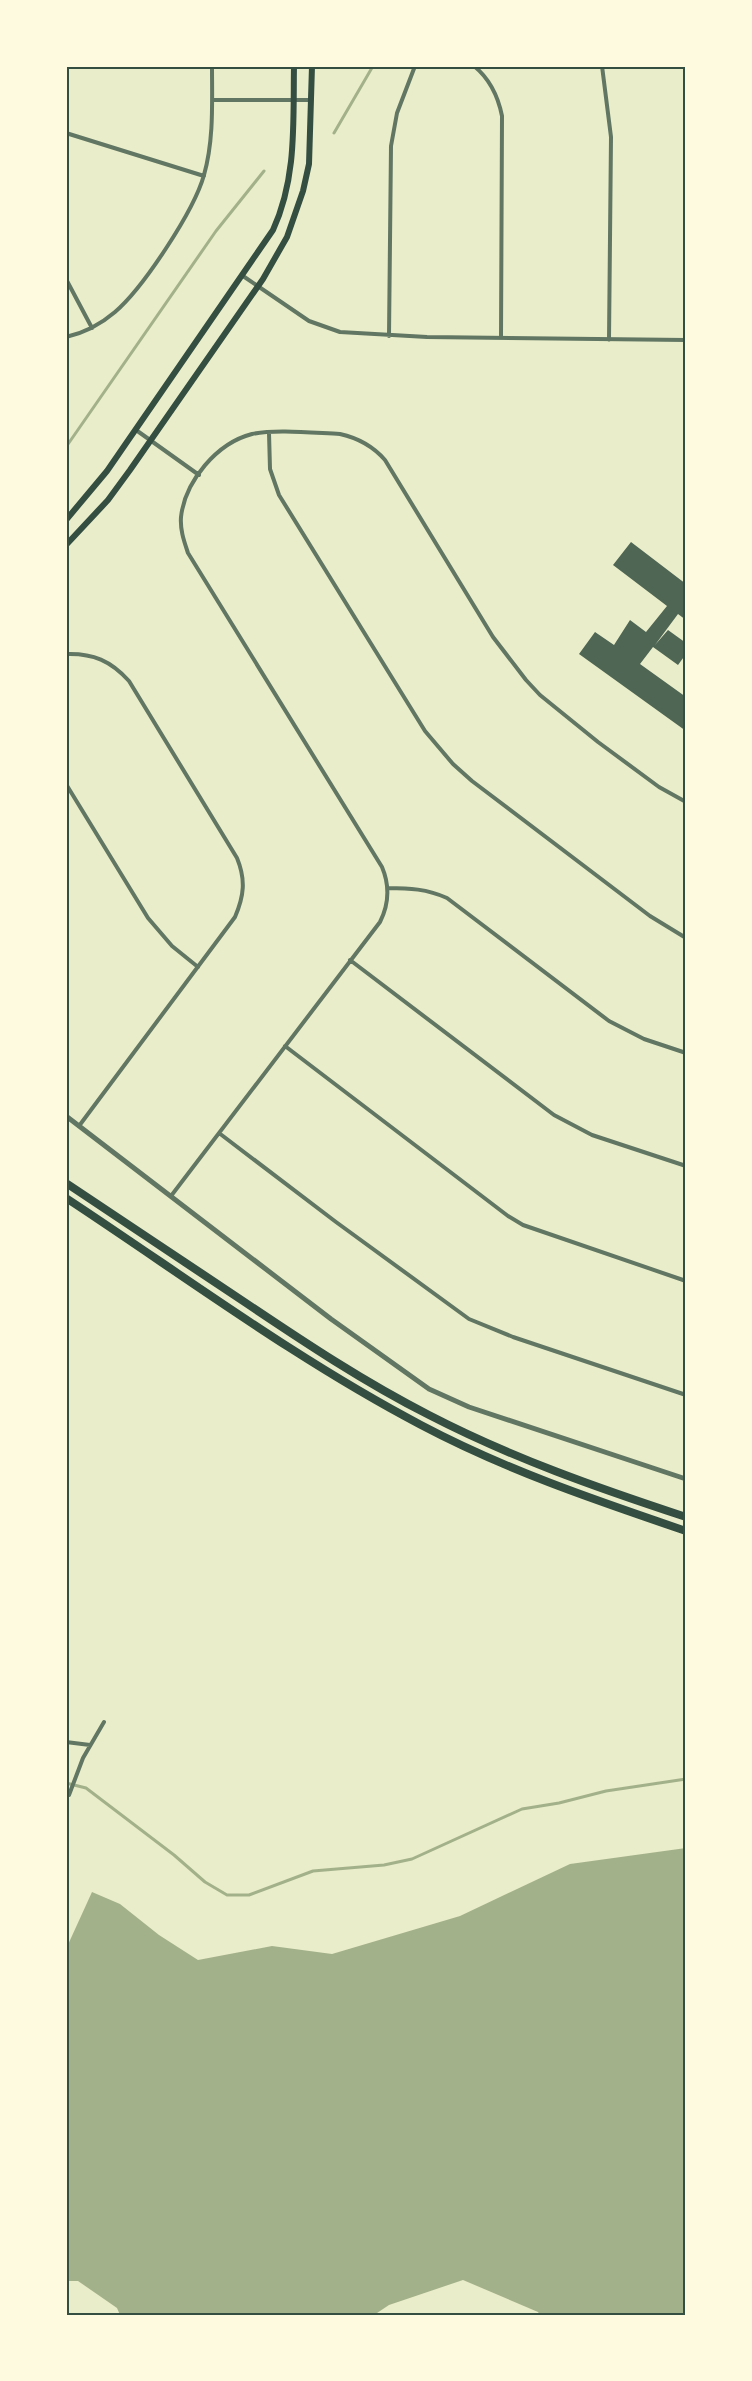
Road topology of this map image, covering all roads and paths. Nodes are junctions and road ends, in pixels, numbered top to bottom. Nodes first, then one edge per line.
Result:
1 (212, 66) edge
2 (294, 66) edge
3 (312, 66) edge
4 (415, 66) edge
5 (474, 66) edge
6 (602, 66) edge
7 (212, 100) junction
8 (293, 100) junction
9 (311, 100) junction
10 (66, 133) edge
11 (204, 176) junction
12 (243, 276) junction
13 (66, 279) edge
14 (257, 287) junction
15 (92, 328) junction
16 (388, 336) junction
17 (66, 337) edge
18 (501, 338) junction
19 (609, 339) junction
20 (686, 340) edge
21 (136, 430) junction
22 (269, 433) junction
23 (150, 440) junction
24 (199, 475) junction
25 (66, 520) edge
26 (66, 545) edge
27 (66, 654) edge
28 (66, 784) edge
29 (686, 802) edge
30 (388, 888) junction
31 (686, 938) edge
32 (350, 960) junction
33 (198, 967) junction
34 (285, 1046) junction
35 (686, 1053) edge
36 (66, 1116) edge
37 (79, 1126) junction
38 (219, 1132) junction
39 (686, 1166) edge
40 (66, 1183) edge
41 (170, 1196) junction
42 (66, 1198) edge
43 (686, 1281) edge
44 (686, 1395) edge
45 (686, 1479) edge
46 (686, 1518) edge
47 (686, 1531) edge
48 (104, 1722) dead end
49 (66, 1742) edge
50 (90, 1745) junction
51 (69, 1795) dead end

1 - 7 street
2 - 8 main road
3 - 9 main road
4 - 16 street
5 - 18 street
6 - 19 street
7 - 8 street
7 - 11 street
8 - 9 street
8 - 12 main road
9 - 14 main road
10 - 11 street
11 - 15 street
12 - 14 street
12 - 21 main road
13 - 15 street
14 - 16 street
14 - 23 main road
15 - 17 street
16 - 18 street
18 - 19 street
19 - 20 street
21 - 23 street
21 - 25 main road
22 - 24 street
22 - 29 street
22 - 31 street
23 - 24 street
23 - 26 main road
24 - 30 street
27 - 33 street
28 - 33 street
30 - 32 street
30 - 35 street
32 - 34 street
32 - 39 street
33 - 37 street
34 - 38 street
34 - 43 street
36 - 37 street
37 - 41 street
38 - 41 street
38 - 44 street
40 - 46 highway
41 - 45 street
42 - 47 highway
48 - 50 street
49 - 50 street
50 - 51 street

